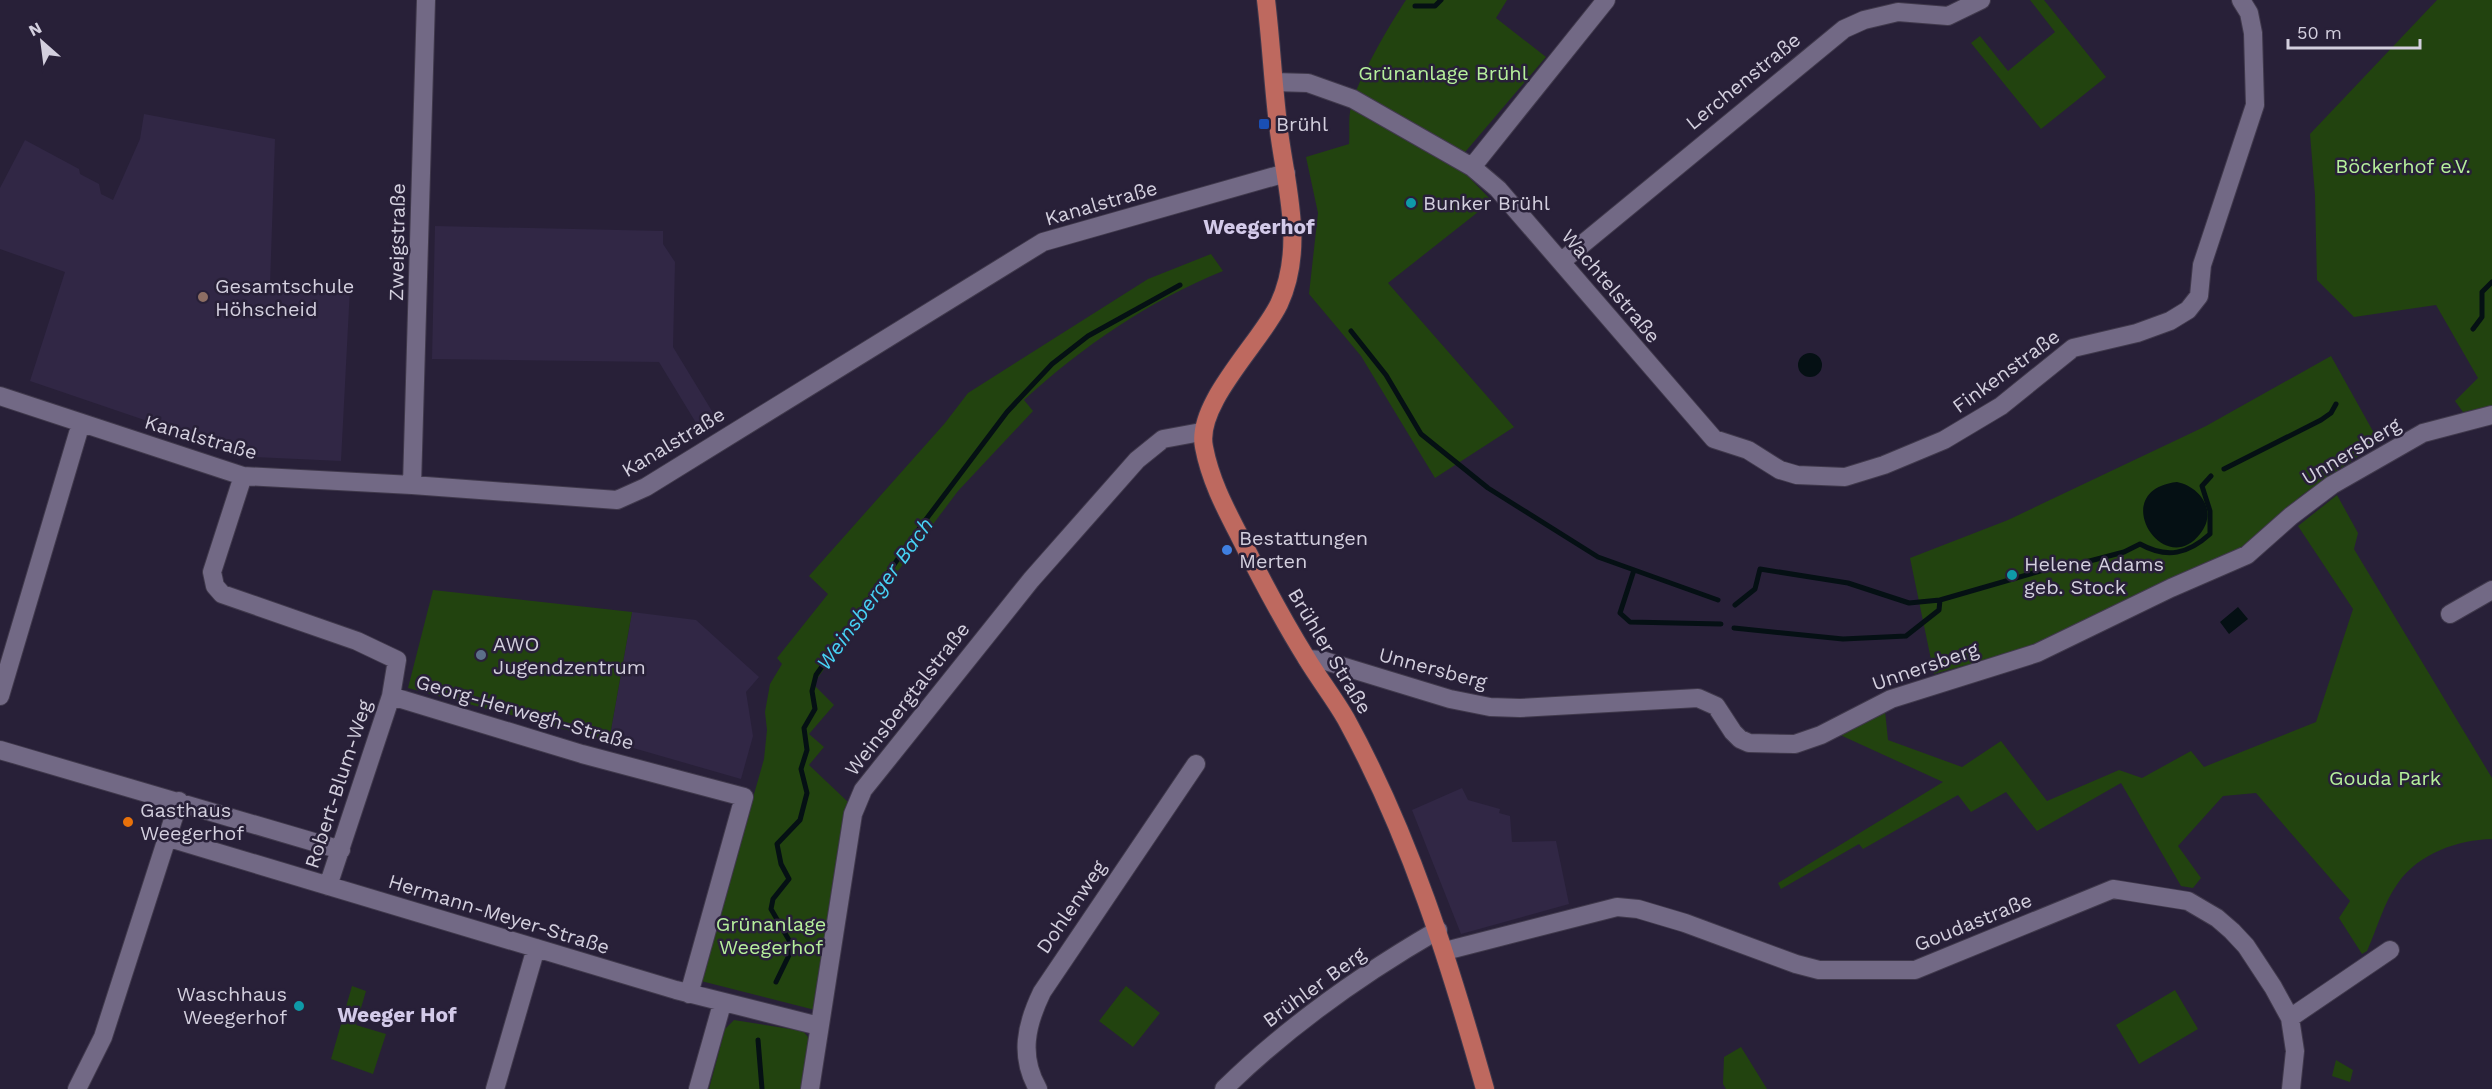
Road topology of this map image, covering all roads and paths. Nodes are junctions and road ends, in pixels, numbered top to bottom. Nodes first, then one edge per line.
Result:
1 (426, 0) edge
2 (1266, 0) edge
3 (1606, 0) edge
4 (1980, 0) edge
5 (2241, 0) edge
6 (1274, 82) junction
7 (1472, 167) junction
8 (1286, 173) junction
9 (1562, 261) junction
10 (0, 396) edge
11 (2492, 415) edge
12 (81, 423) junction
13 (1201, 432) junction
14 (1714, 439) joint
15 (243, 476) junction
16 (412, 485) junction
17 (2492, 590) edge
18 (2450, 614) dead end
19 (1307, 659) junction
20 (0, 696) edge
21 (391, 696) junction
22 (0, 750) edge
23 (1197, 764) dead end
24 (179, 801) junction
25 (169, 838) junction
26 (340, 850) junction
27 (328, 886) junction
28 (1438, 930) junction
29 (536, 948) junction
30 (2390, 950) dead end
31 (1445, 951) junction
32 (689, 994) junction
33 (722, 1004) junction
34 (2290, 1018) junction
35 (819, 1026) junction
36 (77, 1089) edge
37 (495, 1089) edge
38 (698, 1089) edge
39 (810, 1089) edge
40 (1038, 1089) edge
41 (1224, 1089) edge
42 (1485, 1089) edge
43 (2291, 1089) edge

1 - 16 street, Zweigstraße
2 - 6 main road
3 - 7 street
4 - 9 street, Lerchenstraße
5 - 14 street, Finkenstraße
6 - 7 street, Wachtelstraße
6 - 8 main road
7 - 9 street, Wachtelstraße
8 - 13 main road
8 - 16 street, Kanalstraße
9 - 14 street, Wachtelstraße
10 - 12 street, Kanalstraße
11 - 19 street, Unnersberg
12 - 15 street, Kanalstraße
12 - 20 street
13 - 19 main road, Brühler Straße
13 - 35 street, Weinsbergtalstraße
15 - 16 street, Kanalstraße
15 - 21 street, Georg-Herwegh-Straße
17 - 18 street
19 - 28 main road, Brühler Straße
21 - 26 street, Robert-Blum-Weg
21 - 32 street, Georg-Herwegh-Straße
22 - 24 street
23 - 40 street, Dohlenweg
24 - 25 street
24 - 26 street
25 - 27 street, Hermann-Meyer-Straße
25 - 36 street
26 - 27 street, Robert-Blum-Weg
27 - 29 street, Hermann-Meyer-Straße
28 - 31 main road, Brühler Straße
28 - 41 street, Brühler Berg
29 - 32 street, Hermann-Meyer-Straße
29 - 37 street
30 - 34 street
31 - 34 street, Goudastraße
31 - 42 main road, Brühler Straße
32 - 33 street, Hermann-Meyer-Straße
33 - 35 street, Hermann-Meyer-Straße
33 - 38 street
34 - 43 street, Goudastraße
35 - 39 street, Weinsbergtalstraße

